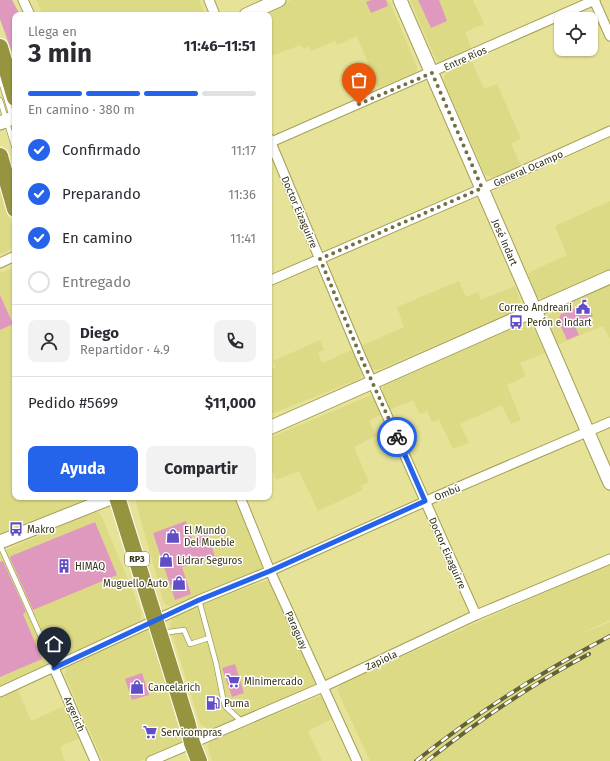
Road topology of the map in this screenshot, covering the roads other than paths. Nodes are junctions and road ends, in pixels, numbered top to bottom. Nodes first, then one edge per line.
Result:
1 (23, 0) edge
2 (209, 0) edge
3 (279, 0) edge
4 (400, 0) edge
5 (595, 0) edge
6 (29, 12) edge
7 (214, 12) edge
8 (253, 12) edge
9 (610, 36) edge
10 (0, 47) edge
11 (432, 73) junction
12 (0, 78) edge
13 (12, 88) edge
14 (0, 100) edge
15 (10, 121) edge
16 (610, 131) edge
17 (12, 132) edge
18 (272, 140) edge
19 (272, 146) edge
20 (0, 156) edge
21 (482, 188) junction
22 (12, 198) edge
23 (12, 257) edge
24 (320, 259) junction
25 (0, 262) edge
26 (610, 277) edge
27 (272, 280) edge
28 (535, 310) junction
29 (373, 381) junction
30 (610, 422) edge
31 (272, 427) edge
32 (587, 432) junction
33 (610, 484) edge
34 (106, 500) edge
35 (118, 500) edge
36 (241, 500) edge
37 (425, 501) junction
38 (0, 543) edge
39 (610, 559) edge
40 (270, 571) junction
41 (199, 600) junction
42 (476, 615) junction
43 (158, 627) junction
44 (209, 638) junction
45 (50, 657) dead end
46 (54, 668) junction
47 (322, 687) junction
48 (0, 692) edge
49 (242, 722) junction
50 (192, 742) junction
51 (95, 761) edge
52 (151, 761) edge
53 (199, 761) edge
54 (357, 761) edge

1 - 6 street
2 - 7 street
3 - 8 street
4 - 11 street, José Indart
5 - 9 street
5 - 11 street, Entre Ríos
10 - 13 highway
11 - 18 street, Entre Ríos
11 - 21 street, José Indart
12 - 15 lane
14 - 15 lane
15 - 17 lane
16 - 21 street, General Ocampo
19 - 24 street, Doctor Eizaguirre
20 - 22 highway
21 - 24 street, General Ocampo
21 - 28 street, José Indart
23 - 25 street
24 - 27 street, General Ocampo
24 - 29 street, Doctor Eizaguirre
26 - 28 street
28 - 29 street
28 - 32 street, José Indart
29 - 31 street
29 - 37 street, Doctor Eizaguirre
30 - 32 street, Ombú
32 - 33 street, José Indart
32 - 37 street, Ombú
34 - 38 street
35 - 43 highway, RP3
36 - 40 street, Paraguay
37 - 40 street, Ombú
37 - 42 street, Doctor Eizaguirre
38 - 45 lane
39 - 42 street, Zapiola
40 - 41 street, Ombú
40 - 47 street, Paraguay
41 - 43 street, Ombú
41 - 44 lane
42 - 47 street, Zapiola
43 - 44 lane
43 - 46 street, Ombú
43 - 50 highway, RP3
44 - 49 lane
46 - 48 street, Ombú
46 - 51 street, Argerich
47 - 49 street, Zapiola
47 - 54 street, Paraguay
49 - 50 street, Zapiola
50 - 52 street, Zapiola
50 - 53 highway, RP3

